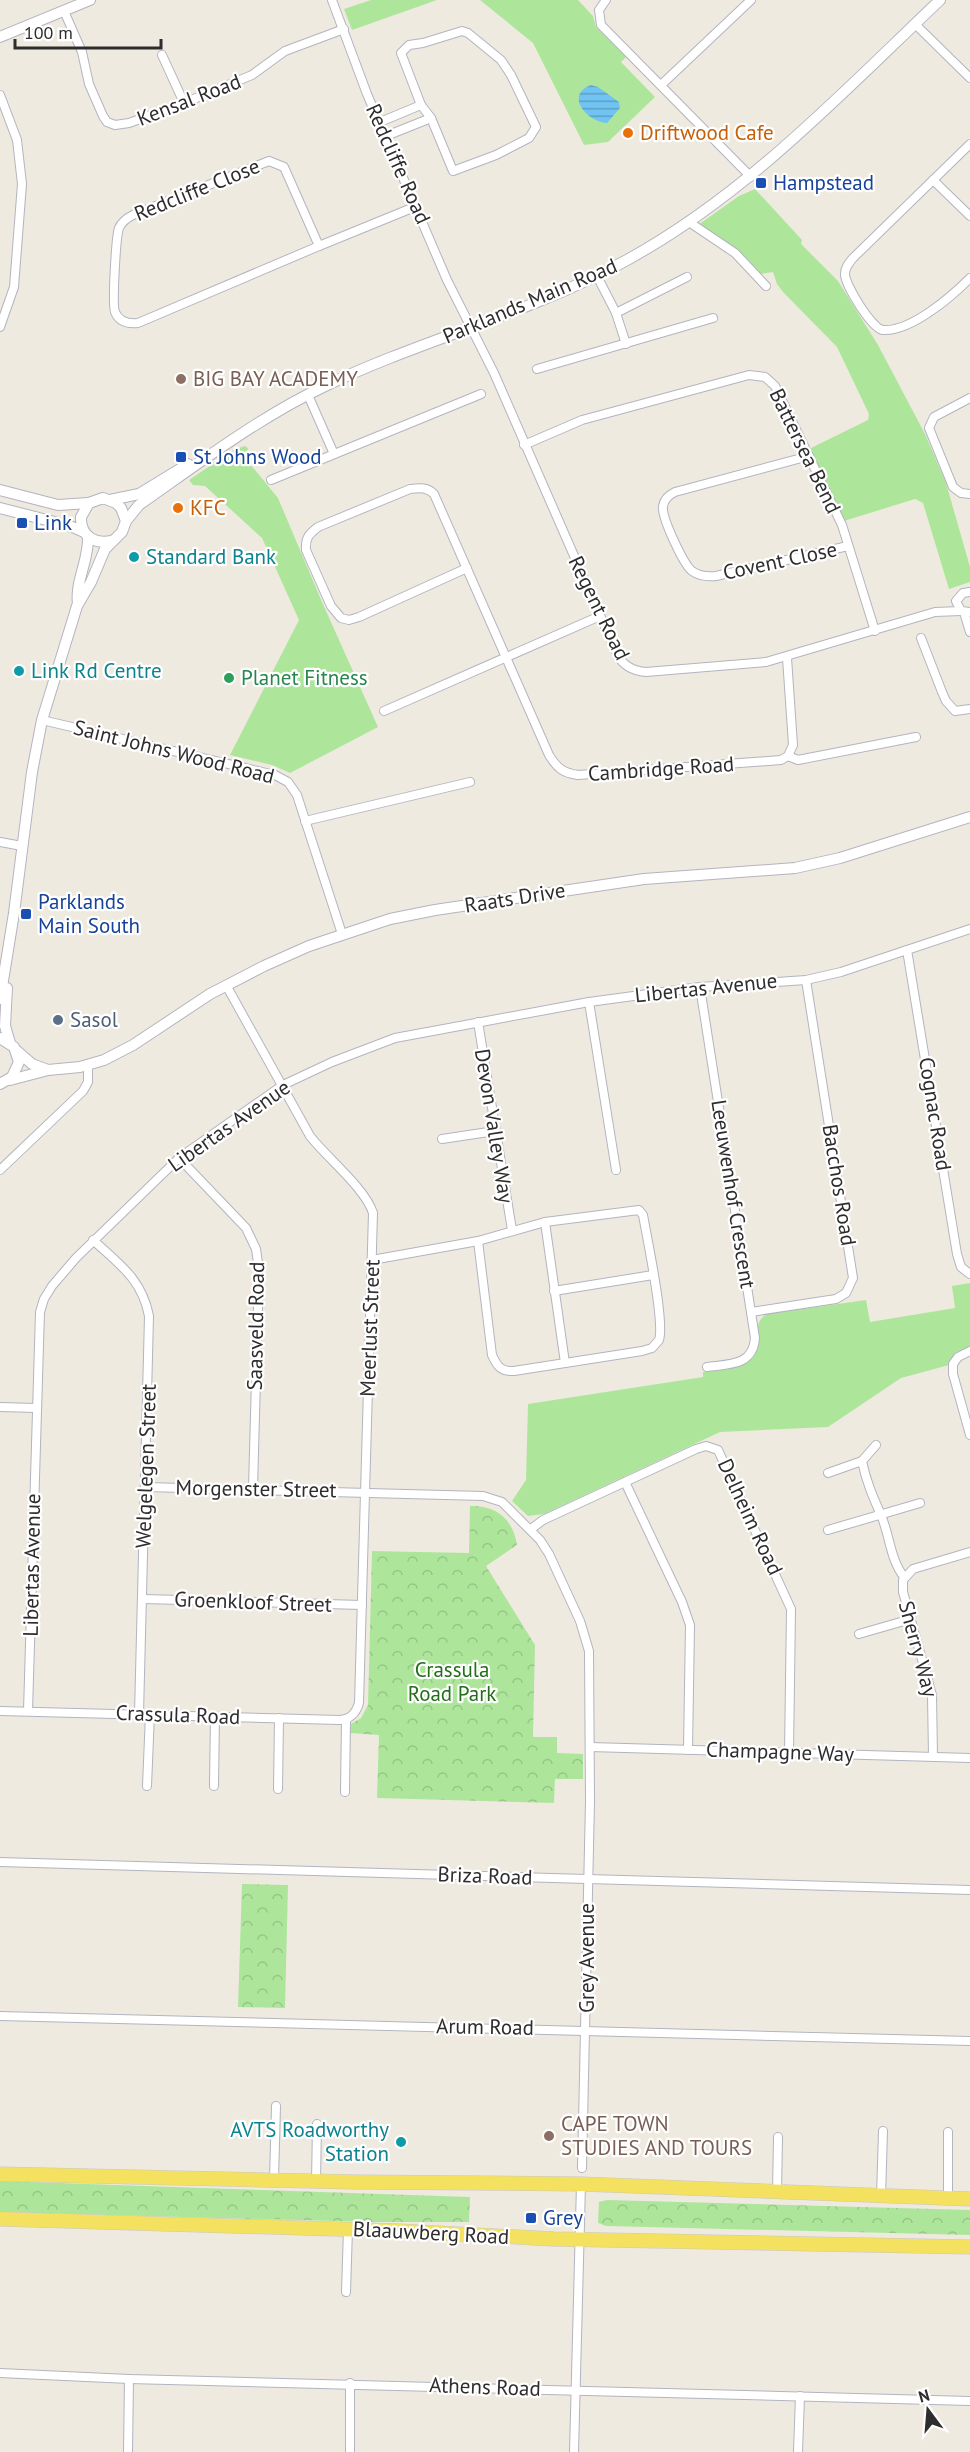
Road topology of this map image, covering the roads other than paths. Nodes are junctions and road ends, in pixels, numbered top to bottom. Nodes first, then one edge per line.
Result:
1 (90, 0) edge
2 (332, 0) edge
3 (606, 0) edge
4 (751, 0) edge
5 (940, 0) edge
6 (64, 11) junction
7 (915, 24) junction
8 (344, 29) junction
9 (0, 37) edge
10 (162, 55) dead end
11 (970, 78) edge
12 (661, 85) junction
13 (0, 95) edge
14 (184, 103) junction
15 (421, 105) junction
16 (430, 118) junction
17 (380, 122) junction
18 (386, 136) junction
19 (970, 144) edge
20 (751, 177) junction
21 (933, 180) junction
22 (417, 206) junction
23 (970, 216) edge
24 (689, 222) junction
25 (319, 246) junction
26 (597, 276) junction
27 (687, 277) dead end
28 (970, 278) edge
29 (766, 286) dead end
30 (616, 313) junction
31 (713, 318) dead end
32 (0, 327) edge
33 (470, 327) junction
34 (626, 344) junction
35 (537, 369) dead end
36 (308, 394) junction
37 (481, 394) dead end
38 (970, 398) edge
39 (229, 443) junction
40 (524, 445) junction
41 (334, 454) junction
42 (809, 456) junction
43 (272, 480) dead end
44 (0, 490) edge
45 (970, 494) edge
46 (110, 500) junction
47 (89, 503) junction
48 (0, 508) edge
49 (126, 521) junction
50 (86, 535) junction
51 (114, 540) junction
52 (848, 546) junction
53 (467, 568) junction
54 (970, 592) edge
55 (958, 597) junction
56 (78, 604) junction
57 (935, 612) junction
58 (965, 612) edge
59 (600, 616) junction
60 (874, 631) junction
61 (970, 632) edge
62 (921, 638) dead end
63 (506, 658) junction
64 (787, 658) junction
65 (970, 709) edge
66 (384, 711) dead end
67 (42, 720) junction
68 (916, 737) dead end
69 (788, 756) junction
70 (470, 782) dead end
71 (970, 817) edge
72 (305, 821) junction
73 (0, 842) edge
74 (22, 846) junction
75 (970, 929) edge
76 (342, 934) junction
77 (907, 950) junction
78 (7, 967) junction
79 (806, 980) junction
80 (226, 985) junction
81 (700, 987) junction
82 (0, 999) edge
83 (589, 1002) junction
84 (478, 1022) junction
85 (9, 1044) edge
86 (88, 1066) junction
87 (48, 1070) junction
88 (5, 1082) edge
89 (283, 1085) junction
90 (495, 1131) junction
91 (442, 1139) dead end
92 (179, 1158) junction
93 (0, 1170) edge
94 (616, 1170) dead end
95 (544, 1222) junction
96 (512, 1230) junction
97 (93, 1240) junction
98 (478, 1241) junction
99 (372, 1260) junction
100 (970, 1274) edge
101 (653, 1275) junction
102 (554, 1291) junction
103 (751, 1312) junction
104 (970, 1351) edge
105 (565, 1363) junction
106 (707, 1368) dead end
107 (0, 1407) edge
108 (36, 1408) junction
109 (970, 1435) edge
110 (876, 1445) dead end
111 (862, 1461) junction
112 (828, 1473) dead end
113 (626, 1482) junction
114 (146, 1487) junction
115 (253, 1488) junction
116 (365, 1492) junction
117 (920, 1503) dead end
118 (880, 1515) junction
119 (531, 1529) junction
120 (828, 1530) dead end
121 (970, 1552) edge
122 (902, 1575) junction
123 (143, 1599) junction
124 (362, 1605) junction
125 (911, 1619) junction
126 (859, 1634) dead end
127 (0, 1711) edge
128 (28, 1711) junction
129 (140, 1714) junction
130 (150, 1714) junction
131 (215, 1716) junction
132 (279, 1718) junction
133 (345, 1720) junction
134 (590, 1747) junction
135 (688, 1750) junction
136 (789, 1753) junction
137 (933, 1757) junction
138 (970, 1758) edge
139 (147, 1786) dead end
140 (214, 1786) dead end
141 (278, 1789) dead end
142 (345, 1792) dead end
143 (0, 1862) edge
144 (587, 1879) junction
145 (970, 1890) edge
146 (0, 2016) edge
147 (586, 2030) junction
148 (970, 2041) edge
149 (276, 2106) dead end
150 (318, 2124) dead end
151 (883, 2131) dead end
152 (948, 2132) dead end
153 (778, 2137) dead end
154 (582, 2168) dead end
155 (0, 2174) edge
156 (274, 2180) junction
157 (316, 2181) junction
158 (582, 2184) junction
159 (777, 2193) junction
160 (881, 2197) junction
161 (948, 2198) junction
162 (970, 2199) edge
163 (0, 2219) edge
164 (348, 2229) junction
165 (580, 2240) junction
166 (970, 2247) edge
167 (346, 2292) dead end
168 (0, 2373) edge
169 (129, 2379) junction
170 (350, 2384) junction
171 (575, 2390) junction
172 (800, 2396) junction
173 (970, 2401) edge
174 (128, 2452) edge
175 (350, 2452) edge
176 (574, 2452) edge
177 (798, 2452) edge

1 - 6 street
2 - 8 street, Redcliffe Road
3 - 12 street
4 - 12 street
5 - 7 street, Parklands Main Road
6 - 9 street
6 - 14 street, Kensal Road
7 - 11 street
7 - 20 street, Parklands Main Road
8 - 14 street, Kensal Road
8 - 17 street, Redcliffe Road
10 - 14 street
12 - 20 street
13 - 32 street
15 - 16 street
15 - 16 street
15 - 17 street
16 - 18 street
17 - 18 street, Redcliffe Road
18 - 22 street, Redcliffe Road
19 - 21 street
20 - 24 street, Parklands Main Road
21 - 23 street
21 - 28 street
22 - 25 street, Redcliffe Close
22 - 33 street, Redcliffe Road
24 - 26 street, Parklands Main Road
24 - 29 street
25 - 25 street, Redcliffe Close
26 - 30 street
26 - 33 street, Parklands Main Road
27 - 30 street
30 - 34 street
31 - 34 street
33 - 36 street, Parklands Main Road
33 - 40 street, Regent Road
34 - 35 street
36 - 39 street, Parklands Main Road
36 - 41 street
37 - 41 street
38 - 45 street
39 - 46 street, Parklands Main Road
39 - 49 street, Parklands Main Road
40 - 42 street, Battersea Bend
40 - 59 street, Regent Road
41 - 43 street
42 - 52 street, Battersea Bend
42 - 52 street, Covent Close
44 - 47 street
46 - 47 street
46 - 49 street
47 - 50 street
48 - 50 street
49 - 51 street
50 - 51 street
50 - 56 street
51 - 56 street
52 - 60 street, Battersea Bend
53 - 53 street, Cambridge Road
53 - 63 street, Cambridge Road
54 - 55 street, Regent Road
55 - 57 street, Regent Road
55 - 58 street
56 - 67 street
57 - 58 street, Regent Road
57 - 60 street, Regent Road
58 - 61 street
59 - 63 street
59 - 64 street, Regent Road
60 - 64 street, Regent Road
62 - 65 street
63 - 66 street
63 - 69 street, Cambridge Road
64 - 69 street
67 - 72 street, Saint Johns Wood Road
67 - 74 street
68 - 69 street, Cambridge Road
70 - 72 street
71 - 76 street, Raats Drive
72 - 76 street, Saint Johns Wood Road
73 - 74 street
74 - 78 street
75 - 77 street, Libertas Avenue
76 - 80 street, Raats Drive
77 - 79 street, Libertas Avenue
77 - 100 street, Cognac Road
78 - 82 street
78 - 85 street
79 - 81 street, Libertas Avenue
79 - 103 street, Bacchos Road
80 - 86 street, Raats Drive
80 - 89 street, Meerlust Street
81 - 83 street, Libertas Avenue
81 - 103 street, Leeuwenhof Crescent
83 - 84 street, Libertas Avenue
83 - 94 street
84 - 89 street, Libertas Avenue
84 - 90 street, Devon Valley Way
85 - 87 street
85 - 88 street
86 - 87 street, Raats Drive
86 - 93 street
87 - 88 street, Raats Drive
89 - 92 street, Libertas Avenue
89 - 99 street, Meerlust Street
90 - 91 street
90 - 96 street, Devon Valley Way
92 - 97 street, Libertas Avenue
92 - 115 street, Saasveld Road
95 - 96 street
95 - 101 street
95 - 102 street
96 - 98 street
97 - 108 street, Libertas Avenue
97 - 114 street, Welgelegen Street
98 - 99 street
98 - 105 street
99 - 116 street, Meerlust Street
101 - 102 street
101 - 105 street
102 - 105 street
103 - 106 street, Leeuwenhof Crescent
104 - 109 street
107 - 108 street
108 - 128 street, Libertas Avenue
110 - 111 street
111 - 112 street
111 - 118 street
113 - 119 street, Delheim Road
113 - 135 street
113 - 136 street, Delheim Road
114 - 115 street, Morgenster Street
114 - 123 street, Welgelegen Street
115 - 116 street, Morgenster Street
116 - 119 street, Morgenster Street
116 - 124 street, Meerlust Street
117 - 118 street
118 - 120 street
118 - 122 street
119 - 134 street, Grey Avenue
121 - 122 street, Sherry Way
122 - 125 street, Sherry Way
123 - 124 street, Groenkloof Street
123 - 129 street, Welgelegen Street
124 - 133 street, Meerlust Street
125 - 126 street
125 - 137 street, Sherry Way
127 - 128 street, Crassula Road
128 - 129 street, Crassula Road
129 - 130 street, Crassula Road
130 - 131 street, Crassula Road
130 - 139 street
131 - 132 street, Crassula Road
131 - 140 street
132 - 133 street, Crassula Road
132 - 141 street
133 - 142 street
134 - 135 street, Champagne Way
134 - 144 street, Grey Avenue
135 - 136 street, Champagne Way
136 - 137 street, Champagne Way
137 - 138 street, Champagne Way
143 - 144 street, Briza Road
144 - 145 street, Briza Road
144 - 147 street, Grey Avenue
146 - 147 street, Arum Road
147 - 148 street, Arum Road
147 - 154 street, Grey Avenue
149 - 156 street
150 - 157 street
151 - 160 street
152 - 161 street
153 - 159 street
155 - 156 main road
156 - 157 main road
157 - 158 main road
158 - 159 main road
158 - 165 street
159 - 160 main road
160 - 161 main road
161 - 162 main road
163 - 164 main road, Blaauwberg Road
164 - 165 main road, Blaauwberg Road
164 - 167 street
165 - 166 main road, Blaauwberg Road
165 - 171 street
168 - 169 street, Athens Road
169 - 170 street, Athens Road
169 - 174 street
170 - 171 street, Athens Road
170 - 175 street
171 - 172 street, Athens Road
171 - 176 street
172 - 173 street, Athens Road
172 - 177 street

